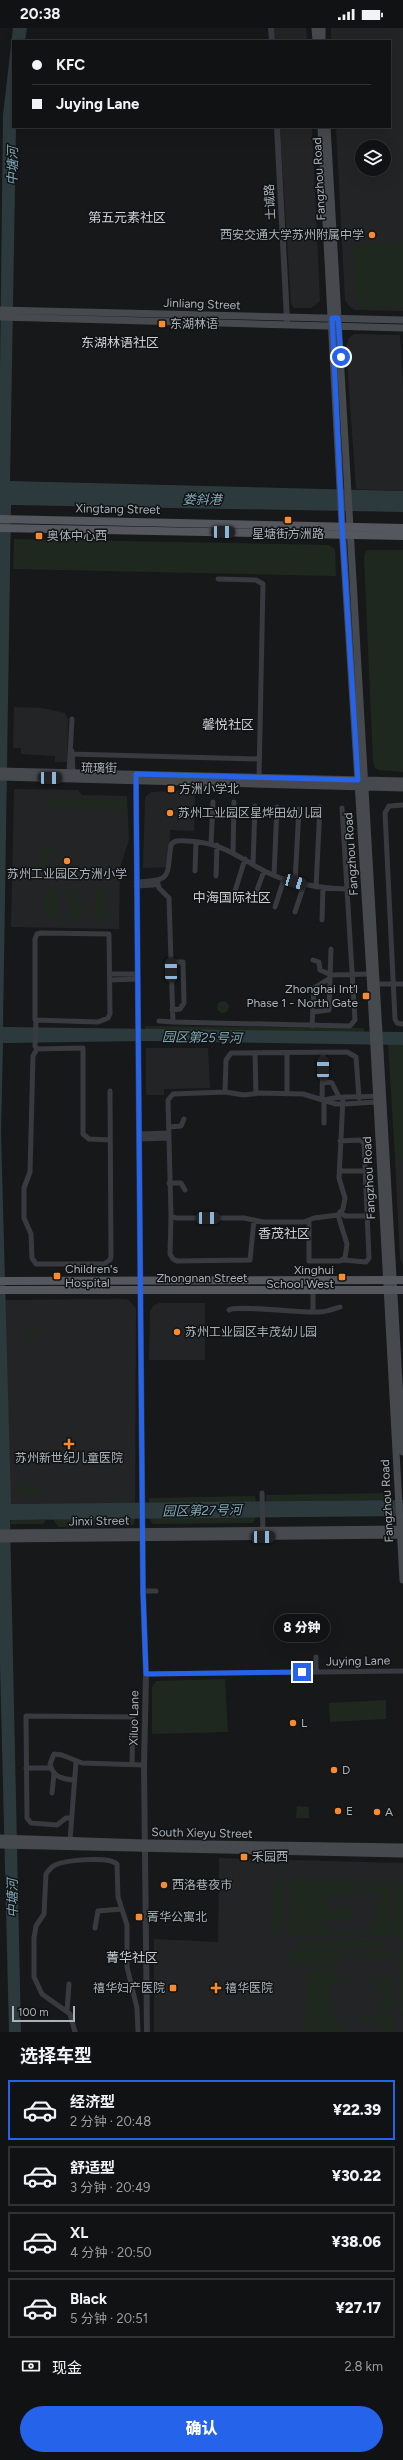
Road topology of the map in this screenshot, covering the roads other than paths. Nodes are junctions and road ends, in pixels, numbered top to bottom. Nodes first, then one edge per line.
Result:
1 (271, 28) edge
2 (315, 28) edge
3 (322, 28) edge
4 (272, 40) edge
5 (316, 40) edge
6 (322, 40) edge
7 (277, 128) edge
8 (321, 128) edge
9 (327, 128) edge
10 (0, 313) edge
11 (403, 320) edge
12 (287, 321) junction
13 (335, 322) junction
14 (403, 328) edge
15 (0, 519) edge
16 (342, 526) junction
17 (351, 526) junction
18 (0, 528) edge
19 (403, 528) edge
20 (342, 535) junction
21 (352, 535) junction
22 (403, 536) edge
23 (218, 579) dead end
24 (72, 719) dead end
25 (71, 753) junction
26 (259, 759) junction
27 (71, 772) junction
28 (3, 774) edge
29 (136, 777) junction
30 (259, 777) junction
31 (403, 781) edge
32 (362, 783) junction
33 (403, 788) edge
34 (213, 802) dead end
35 (234, 802) dead end
36 (403, 805) edge
37 (255, 806) dead end
38 (277, 807) dead end
39 (320, 807) dead end
40 (342, 808) dead end
41 (299, 809) dead end
42 (196, 842) junction
43 (211, 844) junction
44 (217, 845) junction
45 (233, 852) junction
46 (244, 859) junction
47 (253, 865) junction
48 (195, 871) dead end
49 (264, 871) junction
50 (274, 875) junction
51 (216, 876) dead end
52 (284, 879) junction
53 (158, 882) junction
54 (295, 882) junction
55 (136, 884) junction
56 (304, 884) junction
57 (316, 887) junction
58 (323, 888) junction
59 (347, 889) junction
60 (235, 891) dead end
61 (253, 901) dead end
62 (275, 907) dead end
63 (295, 912) dead end
64 (322, 920) dead end
65 (331, 949) dead end
66 (313, 960) dead end
67 (171, 962) junction
68 (324, 972) junction
69 (352, 974) junction
70 (370, 974) junction
71 (110, 977) junction
72 (137, 977) junction
73 (330, 977) junction
74 (324, 982) junction
75 (376, 984) junction
76 (392, 984) junction
77 (403, 984) edge
78 (172, 1010) junction
79 (313, 1012) junction
80 (36, 1021) junction
81 (159, 1021) dead end
82 (173, 1022) junction
83 (403, 1024) edge
84 (312, 1026) junction
85 (376, 1032) junction
86 (376, 1044) junction
87 (37, 1049) junction
88 (255, 1053) junction
89 (288, 1053) junction
90 (323, 1054) junction
91 (323, 1081) junction
92 (110, 1091) dead end
93 (225, 1092) junction
94 (256, 1094) junction
95 (287, 1094) junction
96 (341, 1097) junction
97 (359, 1098) junction
98 (323, 1099) junction
99 (376, 1099) junction
100 (342, 1104) junction
101 (184, 1119) dead end
102 (324, 1123) dead end
103 (169, 1127) junction
104 (139, 1136) junction
105 (169, 1136) junction
106 (110, 1140) junction
107 (340, 1141) junction
108 (340, 1171) junction
109 (365, 1171) junction
110 (169, 1183) junction
111 (185, 1190) dead end
112 (339, 1214) junction
113 (171, 1216) junction
114 (366, 1216) junction
115 (254, 1220) junction
116 (309, 1221) junction
117 (343, 1260) junction
118 (3, 1280) edge
119 (390, 1280) junction
120 (403, 1280) edge
121 (141, 1286) junction
122 (3, 1290) edge
123 (390, 1290) junction
124 (403, 1290) edge
125 (313, 1291) junction
126 (340, 1307) dead end
127 (229, 1310) dead end
128 (313, 1312) junction
129 (403, 1452) edge
130 (262, 1493) dead end
131 (401, 1532) edge
132 (0, 1533) edge
133 (263, 1534) junction
134 (143, 1535) junction
135 (12, 1536) junction
136 (0, 1539) edge
137 (403, 1580) edge
138 (143, 1591) junction
139 (156, 1591) dead end
140 (316, 1657) dead end
141 (403, 1671) edge
142 (316, 1672) junction
143 (146, 1674) junction
144 (76, 1762) junction
145 (132, 1765) junction
146 (144, 1765) junction
147 (26, 1768) junction
148 (51, 1768) junction
149 (54, 1774) junction
150 (74, 1780) junction
151 (52, 1793) dead end
152 (71, 1818) junction
153 (70, 1840) junction
154 (2, 1841) edge
155 (16, 1842) junction
156 (144, 1846) junction
157 (403, 1847) edge
158 (403, 1854) edge
159 (122, 1909) junction
160 (95, 1928) dead end
161 (127, 1956) junction
162 (146, 1957) junction
163 (69, 1984) dead end
164 (67, 2011) junction
165 (75, 2032) edge
166 (138, 2032) edge
167 (147, 2032) edge

1 - 4 street
2 - 5 main road
3 - 6 main road
7 - 12 street, 士诚路
8 - 13 main road, Fangzhou Road
9 - 13 main road, Fangzhou Road
10 - 12 main road, Jinliang Street
11 - 13 main road, Jinliang Street
12 - 13 main road, Jinliang Street
13 - 14 main road, Jinliang Street
13 - 16 main road, Fangzhou Road
13 - 17 main road, Fangzhou Road
15 - 16 main road, Xingtang Street
16 - 17 main road, Xingtang Street
16 - 20 main road, Fangzhou Road
17 - 19 main road, Xingtang Street
17 - 21 main road, Fangzhou Road
18 - 20 main road, Xingtang Street
20 - 21 main road, Xingtang Street
20 - 32 main road, Fangzhou Road
21 - 22 main road, Xingtang Street
21 - 32 main road, Fangzhou Road
23 - 26 street
24 - 25 street
25 - 26 street
25 - 27 street
26 - 30 street
27 - 28 main road
27 - 29 main road
28 - 29 main road, 琉璃街
29 - 30 main road
29 - 32 main road, 琉璃街
29 - 55 street, Xiluo Lane
30 - 32 main road
31 - 32 main road
32 - 33 main road
32 - 70 main road, Fangzhou Road
32 - 75 main road, Fangzhou Road
34 - 43 street
35 - 45 street
36 - 76 street
37 - 47 street
38 - 50 street
39 - 57 street
40 - 59 street
41 - 54 street
42 - 43 street
42 - 48 street
42 - 53 street
43 - 44 street
44 - 45 street
44 - 51 street
45 - 46 street
46 - 47 street
46 - 60 street
47 - 49 street
49 - 50 street
49 - 61 street
50 - 52 street
52 - 54 street
52 - 62 street
53 - 55 street
53 - 67 street
54 - 56 street
55 - 72 street, Xiluo Lane
56 - 57 street
56 - 63 street
57 - 58 street
58 - 59 street
58 - 64 street
59 - 69 street
65 - 73 street
66 - 68 street
67 - 78 street
67 - 78 street
68 - 73 street
68 - 74 street
69 - 70 street
69 - 73 street
69 - 84 street
70 - 85 main road, Fangzhou Road
71 - 72 street
71 - 80 street
71 - 80 street
72 - 104 street, Xiluo Lane
73 - 74 street
73 - 79 street
74 - 79 street
75 - 76 street
75 - 85 main road, Fangzhou Road
76 - 77 street
76 - 83 street
78 - 82 street
79 - 84 street
80 - 87 street
81 - 82 street
82 - 84 street
85 - 86 main road, Fangzhou Road
86 - 99 main road, Fangzhou Road
86 - 119 main road, Fangzhou Road
87 - 106 street
87 - 106 street
88 - 89 street
88 - 93 street
88 - 94 street
89 - 90 street
89 - 95 street
90 - 91 street
90 - 97 street
91 - 96 street
91 - 98 street
92 - 106 street
93 - 94 street
93 - 103 street
94 - 95 street
95 - 98 street
96 - 97 street
96 - 98 street
96 - 100 street
97 - 99 street
98 - 100 street
98 - 102 street
99 - 100 street
99 - 119 main road, Fangzhou Road
100 - 107 street
101 - 103 street
103 - 105 street
104 - 105 street
104 - 121 street, Xiluo Lane
105 - 110 street
107 - 108 street
107 - 109 street
108 - 109 street
108 - 112 street
109 - 114 street
110 - 111 street
110 - 113 street
112 - 114 street
112 - 116 street
112 - 117 street
113 - 115 street
113 - 115 street
114 - 117 street
115 - 116 street
116 - 117 street
118 - 121 main road, Zhongnan Street
119 - 120 main road, Zhongnan Street
119 - 121 main road, Zhongnan Street
119 - 123 main road, Fangzhou Road
121 - 122 main road, Zhongnan Street
121 - 125 main road, Zhongnan Street
121 - 134 street, Xiluo Lane
123 - 124 main road, Zhongnan Street
123 - 125 main road, Zhongnan Street
123 - 129 main road, Fangzhou Road
123 - 131 main road, Fangzhou Road
125 - 128 street
126 - 128 street
127 - 128 street
130 - 133 street
131 - 133 main road, Jinxi Street
131 - 137 main road, Fangzhou Road
132 - 135 main road
133 - 134 main road, Jinxi Street
134 - 135 main road, Jinxi Street
134 - 138 street, Xiluo Lane
135 - 136 main road
138 - 139 street
138 - 143 street, Xiluo Lane
140 - 142 street
141 - 142 street, Juying Lane
142 - 143 street, Juying Lane
143 - 146 street, Xiluo Lane
144 - 145 street
144 - 148 street
144 - 150 street
145 - 146 street
145 - 147 street
146 - 156 street, Xiluo Lane
147 - 148 street
147 - 152 street
148 - 149 street
149 - 150 street
149 - 151 street
150 - 152 street
152 - 153 street
153 - 155 main road, South Xieyu Street
153 - 156 main road, South Xieyu Street
154 - 155 main road, South Xieyu Street
155 - 156 main road, South Xieyu Street
156 - 157 main road, South Xieyu Street
156 - 158 main road, South Xieyu Street
156 - 162 street, Xiluo Lane
159 - 160 street
159 - 161 street
159 - 164 street
161 - 162 street
161 - 166 street
162 - 167 street, Xiluo Lane
163 - 164 street
164 - 165 street

